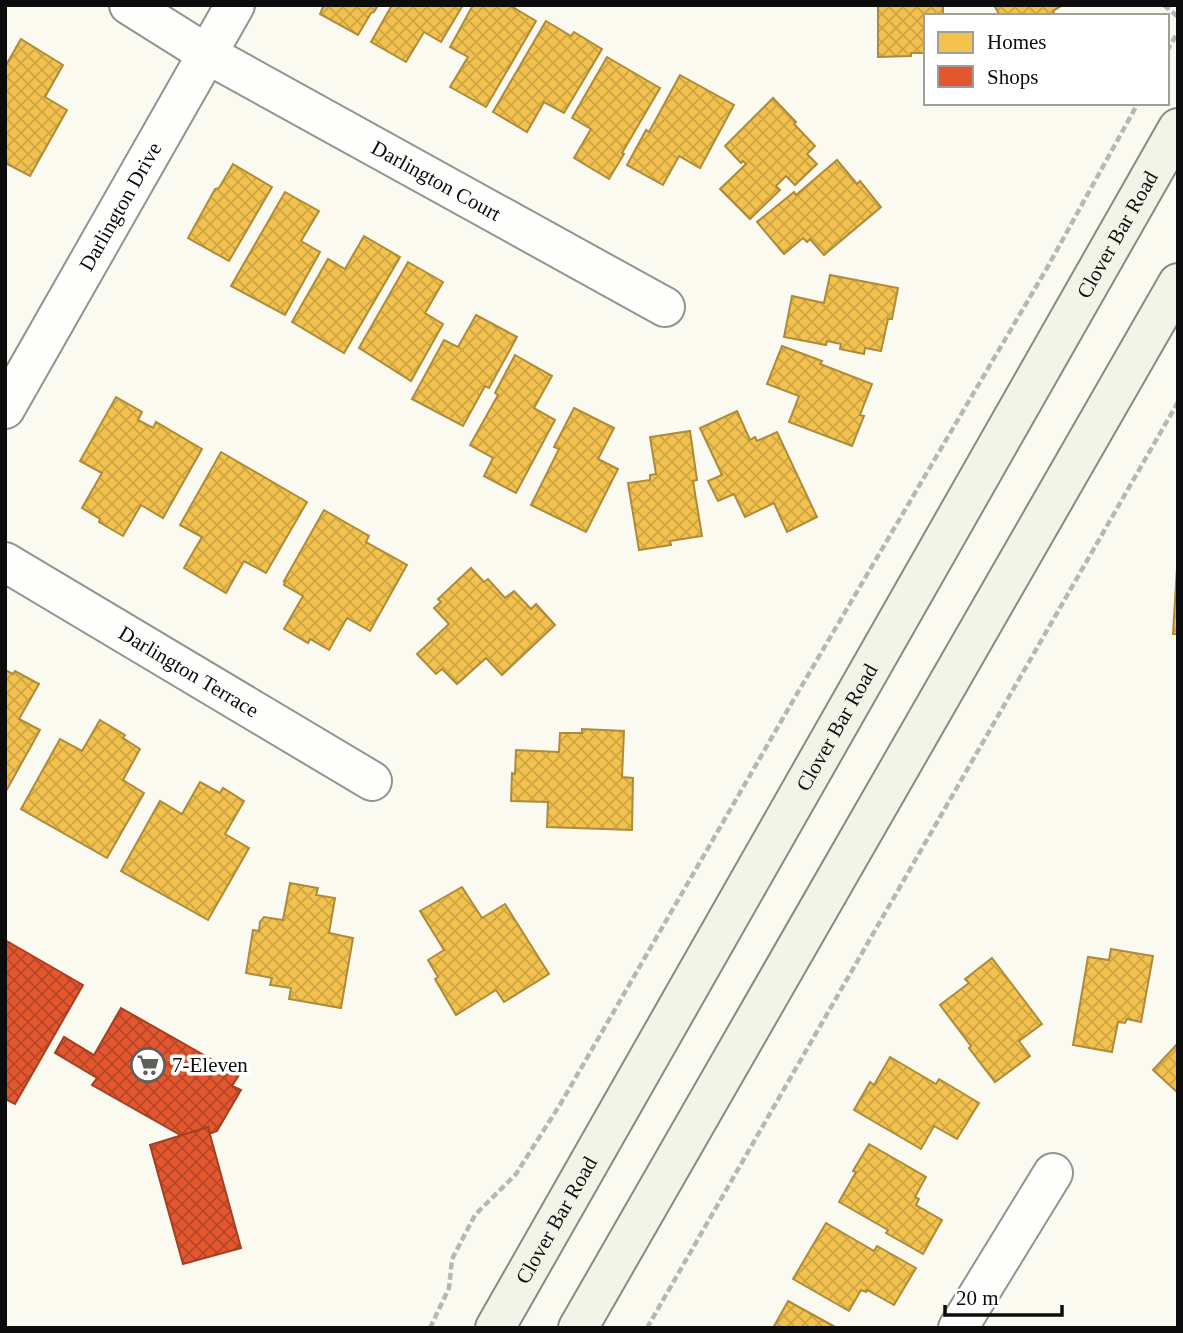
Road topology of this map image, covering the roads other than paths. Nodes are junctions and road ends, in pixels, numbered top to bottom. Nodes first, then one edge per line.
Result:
1 (129, 5) edge
2 (235, 5) edge
3 (207, 54) junction
4 (1178, 128) edge
5 (1178, 283) edge
6 (666, 307) dead end
7 (5, 409) edge
8 (5, 562) edge
9 (372, 781) dead end
10 (1053, 1173) dead end
11 (495, 1328) edge
12 (578, 1328) edge
13 (958, 1328) edge

1 - 3 street, Darlington Court
2 - 3 street, Darlington Drive
3 - 6 street, Darlington Court
3 - 7 street, Darlington Drive
4 - 11 main road, Clover Bar Road
5 - 12 main road
8 - 9 street, Darlington Terrace
10 - 13 street

